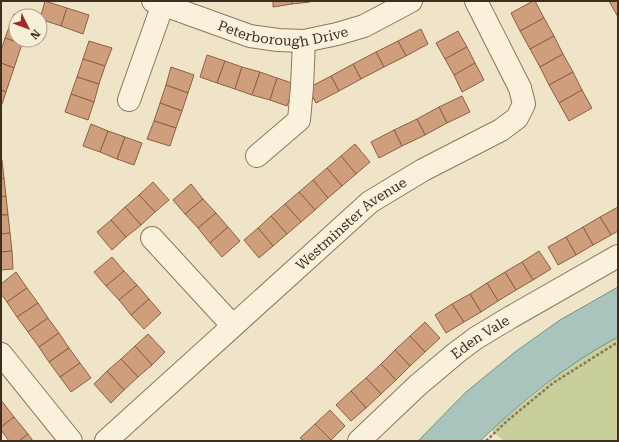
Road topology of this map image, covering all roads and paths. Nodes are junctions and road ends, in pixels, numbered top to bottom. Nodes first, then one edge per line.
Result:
1 (412, 1) edge
2 (476, 1) edge
3 (158, 3) edge
4 (304, 41) junction
5 (129, 100) dead end
6 (257, 156) dead end
7 (152, 238) dead end
8 (618, 256) edge
9 (233, 326) junction
10 (618, 342) edge
11 (1, 354) edge
12 (71, 441) edge
13 (106, 441) edge
14 (359, 441) edge
15 (486, 441) edge

1 - 4 street, Peterborough Drive
2 - 9 street, Westminster Avenue
3 - 4 street, Peterborough Drive
3 - 5 street
4 - 6 street
7 - 9 street
8 - 14 street, Eden Vale
9 - 13 street, Westminster Avenue
10 - 15 path
11 - 12 street

